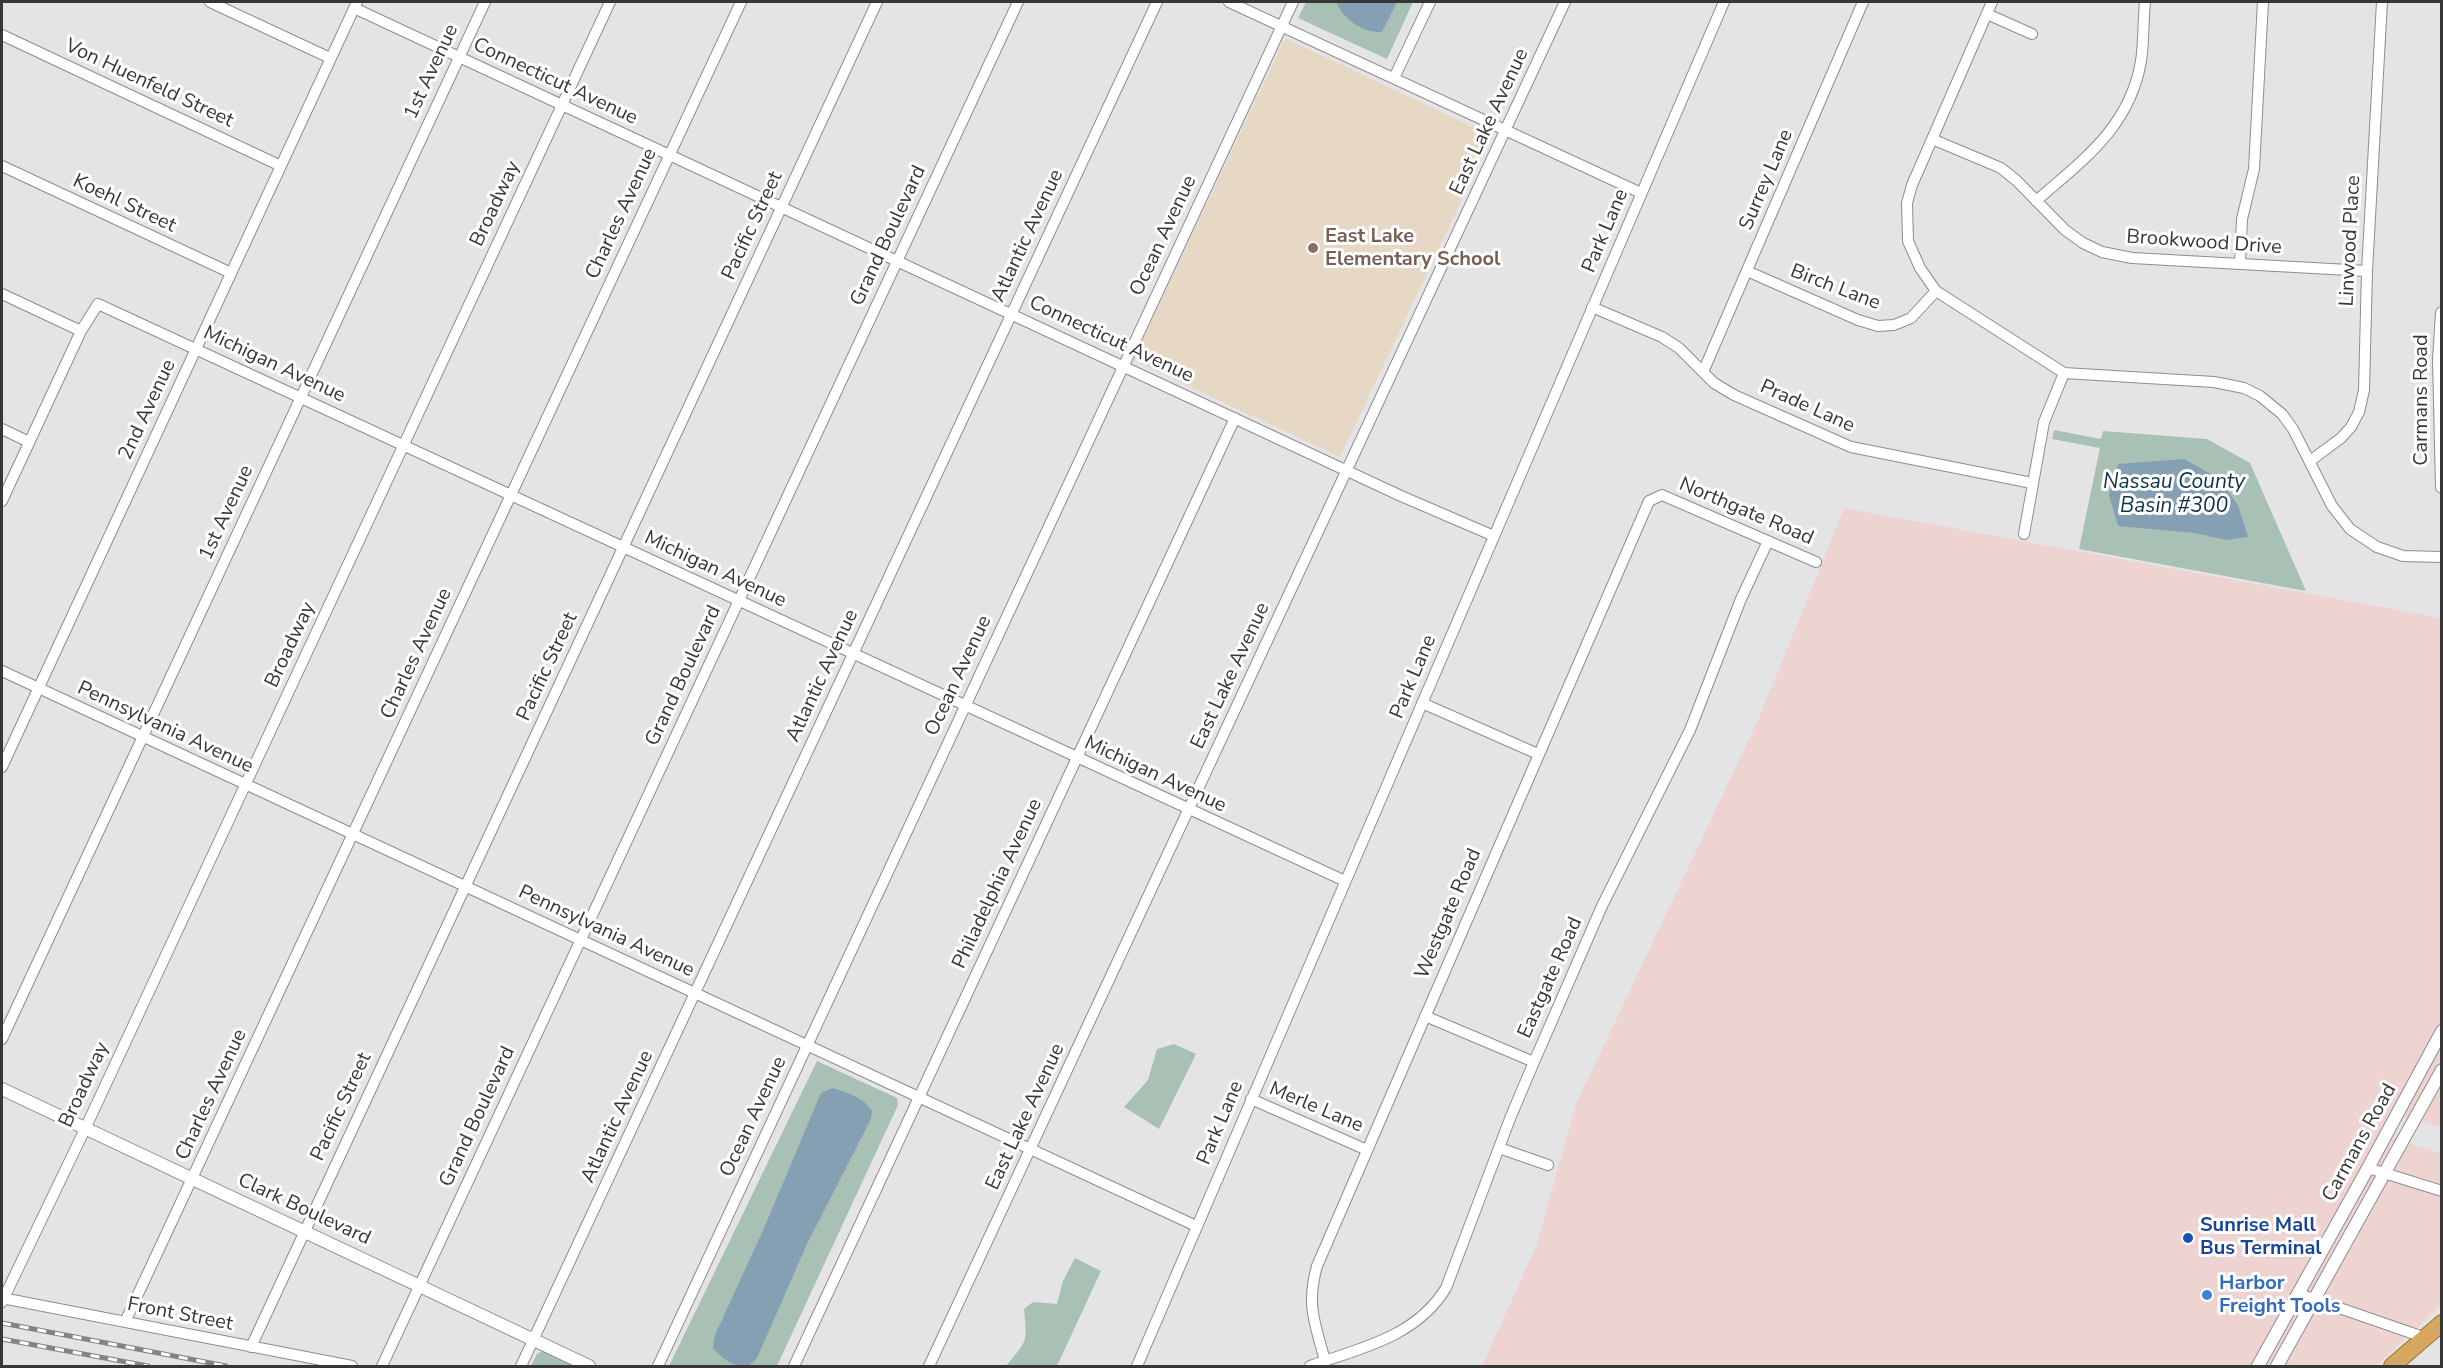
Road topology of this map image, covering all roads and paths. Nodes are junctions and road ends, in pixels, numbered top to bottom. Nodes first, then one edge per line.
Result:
1 (210, 2) edge
2 (485, 2) edge
3 (610, 2) edge
4 (741, 2) edge
5 (877, 2) edge
6 (1018, 2) edge
7 (1157, 2) edge
8 (1229, 2) edge
9 (1293, 2) edge
10 (1430, 2) edge
11 (1565, 2) edge
12 (1724, 2) edge
13 (1863, 2) edge
14 (1992, 2) edge
15 (2145, 2) edge
16 (2264, 2) edge
17 (2382, 2) edge
18 (355, 5) edge
19 (1987, 14) junction
20 (1282, 26) junction
21 (2032, 34) dead end
22 (2, 35) edge
23 (459, 57) junction
24 (330, 58) junction
25 (1394, 78) junction
26 (562, 105) junction
27 (1506, 130) junction
28 (1932, 139) junction
29 (669, 155) junction
30 (2, 166) edge
31 (281, 166) junction
32 (1641, 193) junction
33 (2036, 201) junction
34 (782, 208) junction
35 (897, 261) junction
36 (2240, 264) junction
37 (1747, 271) junction
38 (2367, 271) junction
39 (231, 273) junction
40 (1936, 291) junction
41 (2, 294) edge
42 (1593, 307) junction
43 (2442, 313) edge
44 (1012, 314) junction
45 (81, 331) junction
46 (196, 349) junction
47 (1123, 366) junction
48 (1703, 372) junction
49 (2064, 373) junction
50 (300, 398) junction
51 (1235, 418) junction
52 (2, 429) edge
53 (29, 442) junction
54 (404, 445) junction
55 (2310, 462) junction
56 (1347, 470) junction
57 (2032, 483) junction
58 (2442, 487) edge
59 (511, 494) junction
60 (1662, 495) joint
61 (2, 501) edge
62 (2024, 534) dead end
63 (1494, 536) junction
64 (1768, 541) junction
65 (623, 547) junction
66 (2442, 557) edge
67 (1816, 562) dead end
68 (739, 601) junction
69 (853, 654) junction
70 (2, 671) edge
71 (38, 688) junction
72 (1422, 703) junction
73 (965, 706) junction
74 (142, 737) junction
75 (1538, 754) junction
76 (1077, 758) junction
77 (2, 767) edge
78 (246, 785) junction
79 (1189, 810) junction
80 (353, 834) junction
81 (1345, 881) junction
82 (465, 886) junction
83 (580, 940) junction
84 (695, 994) junction
85 (1425, 1016) junction
86 (2440, 1038) edge
87 (2, 1039) edge
88 (807, 1046) junction
89 (1534, 1062) junction
90 (2442, 1070) edge
91 (2, 1089) edge
92 (919, 1098) junction
93 (1251, 1100) junction
94 (85, 1129) junction
95 (1499, 1148) junction
96 (1030, 1150) junction
97 (1367, 1150) junction
98 (1548, 1165) dead end
99 (2368, 1168) junction
100 (2384, 1173) junction
101 (192, 1179) junction
102 (2442, 1191) edge
103 (1196, 1226) junction
104 (304, 1232) junction
105 (419, 1286) junction
106 (2299, 1294) junction
107 (2, 1299) edge
108 (2316, 1299) junction
109 (125, 1322) junction
110 (2442, 1323) edge
111 (2426, 1338) junction
112 (533, 1340) junction
113 (251, 1347) junction
114 (1325, 1361) junction
115 (352, 1366) edge
116 (382, 1366) edge
117 (521, 1366) edge
118 (589, 1366) edge
119 (658, 1366) edge
120 (794, 1366) edge
121 (929, 1366) edge
122 (1137, 1366) edge
123 (1310, 1366) edge
124 (2258, 1366) edge
125 (2277, 1366) edge
126 (2392, 1366) edge

1 - 24 street
2 - 23 street, 1st Avenue
3 - 26 street, Broadway
4 - 29 street, Charles Avenue
5 - 34 street, Pacific Street
6 - 35 street, Grand Boulevard
7 - 44 street, Atlantic Avenue
8 - 20 street
9 - 20 street, Ocean Avenue
10 - 25 street
11 - 27 street, East Lake Avenue
12 - 32 street, Park Lane
13 - 37 street, Surrey Lane
14 - 19 street
15 - 33 street
16 - 36 street
17 - 38 street, Linwood Place
18 - 23 street, Connecticut Avenue
18 - 24 street, 2nd Avenue
19 - 21 street
19 - 28 street
20 - 25 street
20 - 47 street, Ocean Avenue
22 - 31 street, Von Huenfeld Street
23 - 26 street, Connecticut Avenue
23 - 50 street, 1st Avenue
24 - 31 street, 2nd Avenue
25 - 27 street
26 - 29 street, Connecticut Avenue
26 - 54 street, Broadway
27 - 32 street
27 - 56 street, East Lake Avenue
28 - 33 street, Brookwood Drive
28 - 40 street
29 - 34 street, Connecticut Avenue
29 - 59 street, Charles Avenue
30 - 39 street, Koehl Street
31 - 39 street, 2nd Avenue
32 - 42 street, Park Lane
33 - 36 street, Brookwood Drive
34 - 35 street, Connecticut Avenue
34 - 65 street, Pacific Street
35 - 44 street, Connecticut Avenue
35 - 68 street, Grand Boulevard
36 - 38 street, Brookwood Drive
37 - 40 street, Birch Lane
37 - 48 street, Surrey Lane
38 - 55 street, Linwood Place
39 - 46 street, 2nd Avenue
40 - 49 street
41 - 45 street
42 - 48 street, Prade Lane
42 - 63 street, Park Lane
43 - 58 street, Carmans Road
44 - 47 street, Connecticut Avenue
44 - 69 street, Atlantic Avenue
45 - 46 street, Michigan Avenue
45 - 53 street
46 - 50 street, Michigan Avenue
46 - 71 street, 2nd Avenue
47 - 51 street, Connecticut Avenue
47 - 73 street, Ocean Avenue
48 - 57 street, Prade Lane
49 - 55 street
49 - 57 street
50 - 54 street, Michigan Avenue
50 - 74 street, 1st Avenue
51 - 56 street, Connecticut Avenue
51 - 76 street, Philadelphia Avenue
52 - 53 street
53 - 61 street
54 - 59 street, Michigan Avenue
54 - 78 street, Broadway
55 - 66 street
56 - 63 street, Connecticut Avenue
56 - 79 street, East Lake Avenue
57 - 62 street
59 - 65 street, Michigan Avenue
59 - 80 street, Charles Avenue
60 - 64 street, Northgate Road
60 - 75 street, Westgate Road
63 - 72 street, Park Lane
64 - 67 street, Northgate Road
64 - 89 street, Eastgate Road
65 - 68 street, Michigan Avenue
65 - 82 street, Pacific Street
68 - 69 street, Michigan Avenue
68 - 83 street, Grand Boulevard
69 - 73 street, Michigan Avenue
69 - 84 street, Atlantic Avenue
70 - 71 street, Pennsylvania Avenue
71 - 74 street, Pennsylvania Avenue
71 - 77 street, 2nd Avenue
72 - 75 street
72 - 81 street, Park Lane
73 - 76 street, Michigan Avenue
73 - 88 street, Ocean Avenue
74 - 78 street, Pennsylvania Avenue
74 - 87 street, 1st Avenue
75 - 85 street, Westgate Road
76 - 79 street, Michigan Avenue
76 - 92 street, Philadelphia Avenue
78 - 80 street, Pennsylvania Avenue
78 - 94 street, Broadway
79 - 81 street, Michigan Avenue
79 - 96 street, East Lake Avenue
80 - 82 street, Pennsylvania Avenue
80 - 101 street, Charles Avenue
81 - 93 street, Park Lane
82 - 83 street, Pennsylvania Avenue
82 - 104 street, Pacific Street
83 - 84 street, Pennsylvania Avenue
83 - 105 street, Grand Boulevard
84 - 88 street, Pennsylvania Avenue
84 - 112 street, Atlantic Avenue
85 - 89 street
85 - 97 street, Westgate Road
86 - 99 street, Carmans Road
88 - 92 street, Pennsylvania Avenue
88 - 119 street, Ocean Avenue
89 - 95 street, Eastgate Road
90 - 100 street, Carmans Road
91 - 94 street, Clark Boulevard
92 - 96 street, Pennsylvania Avenue
92 - 120 street, Philadelphia Avenue
93 - 97 street, Merle Lane
93 - 103 street, Park Lane
94 - 101 street, Clark Boulevard
94 - 107 street, Broadway
95 - 98 street
95 - 114 street, Eastgate Road
96 - 103 street, Pennsylvania Avenue
96 - 121 street, East Lake Avenue
97 - 114 street, Westgate Road
99 - 100 street
99 - 106 street, Carmans Road
100 - 102 street
100 - 108 street, Carmans Road
101 - 104 street, Clark Boulevard
101 - 109 street, Charles Avenue
103 - 122 street, Park Lane
104 - 105 street, Clark Boulevard
104 - 113 street, Pacific Street
105 - 112 street, Clark Boulevard
105 - 116 street, Grand Boulevard
106 - 108 street
106 - 124 street, Carmans Road
107 - 109 street, Front Street
108 - 111 street
108 - 125 street, Carmans Road
109 - 113 street, Front Street
110 - 111 highway
111 - 126 highway
112 - 117 street, Atlantic Avenue
112 - 118 street, Clark Boulevard
113 - 115 street, Front Street
114 - 123 street, Eastgate Road

